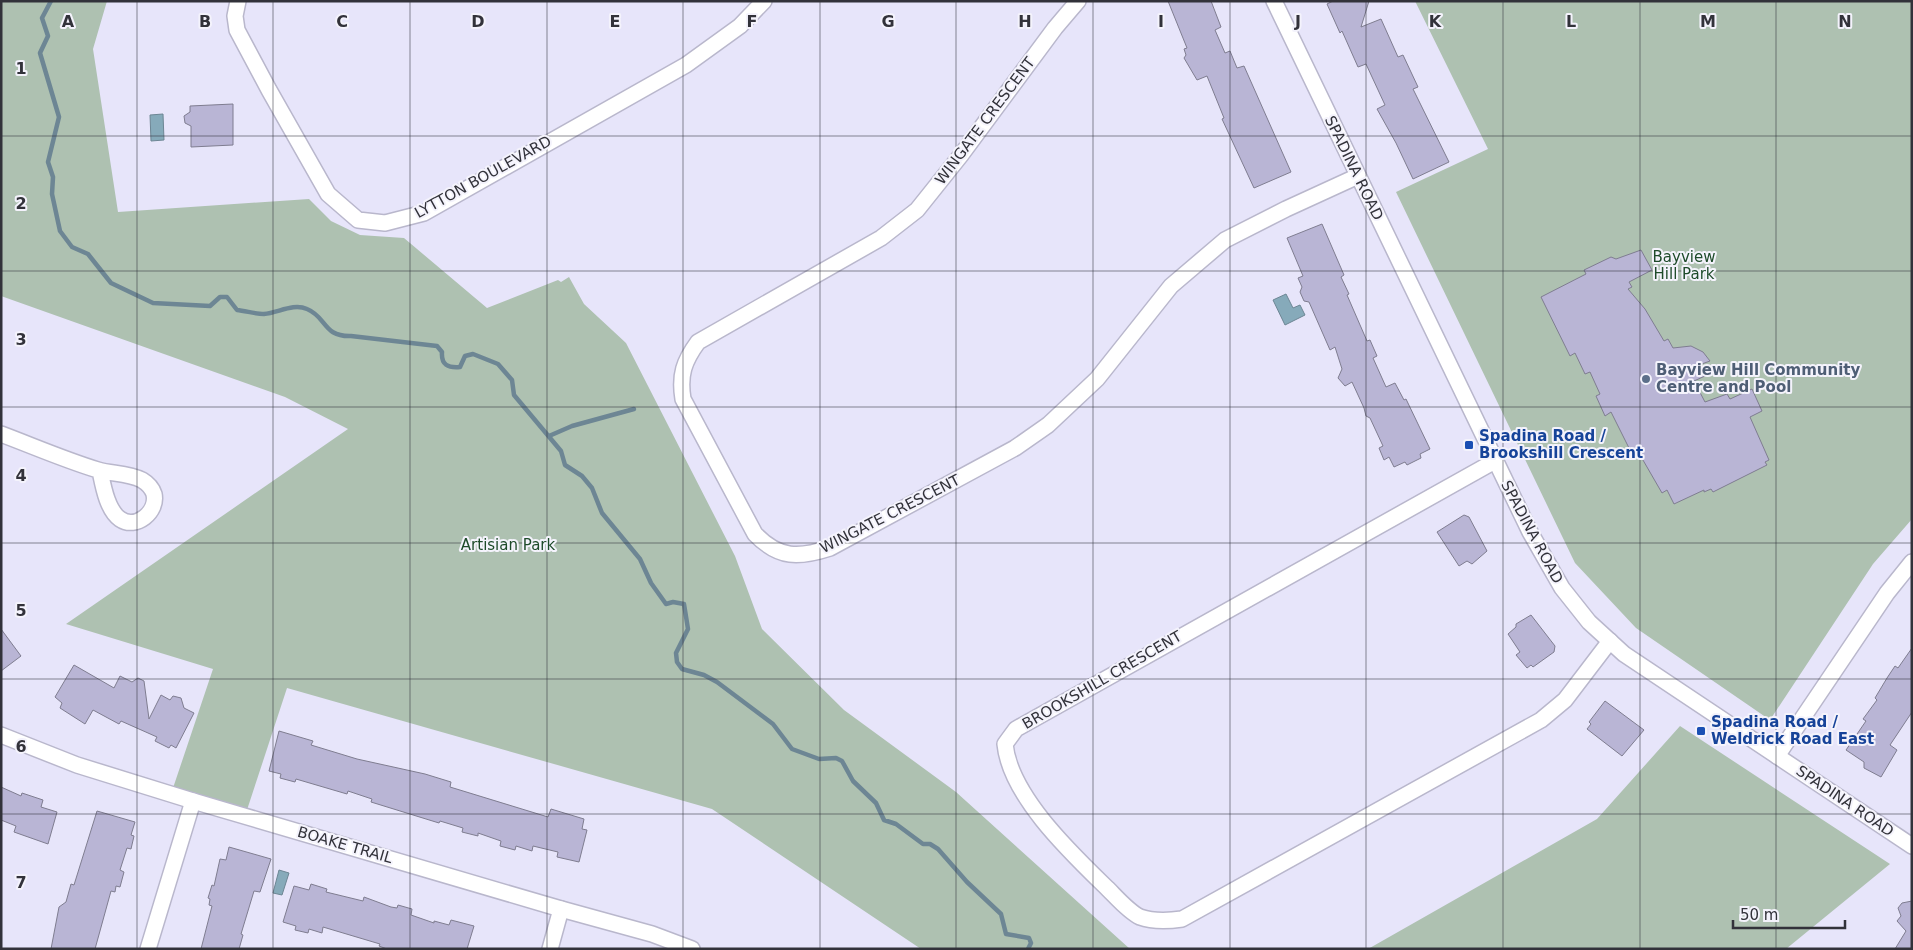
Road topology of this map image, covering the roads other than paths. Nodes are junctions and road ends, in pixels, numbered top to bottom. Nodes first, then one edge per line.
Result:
1 (238, 1) edge
2 (764, 1) edge
3 (1078, 1) edge
4 (1274, 1) edge
5 (1358, 176) junction
6 (1, 434) edge
7 (1495, 461) junction
8 (100, 471) dead end
9 (1912, 562) edge
10 (1610, 641) junction
11 (1, 735) edge
12 (1778, 756) junction
13 (193, 801) junction
14 (1912, 846) edge
15 (561, 909) junction
16 (148, 949) edge
17 (550, 949) edge
18 (692, 949) edge

1 - 2 street, LYTTON BOULEVARD
3 - 5 street, WINGATE CRESCENT
4 - 5 street, SPADINA ROAD
5 - 7 street, SPADINA ROAD
6 - 8 street
7 - 10 street, SPADINA ROAD
7 - 10 street, BROOKSHILL CRESCENT
9 - 12 street
10 - 12 street, SPADINA ROAD
11 - 13 street, BOAKE TRAIL
12 - 14 street, SPADINA ROAD
13 - 15 street, BOAKE TRAIL
13 - 16 street
15 - 17 street
15 - 18 street, BOAKE TRAIL

